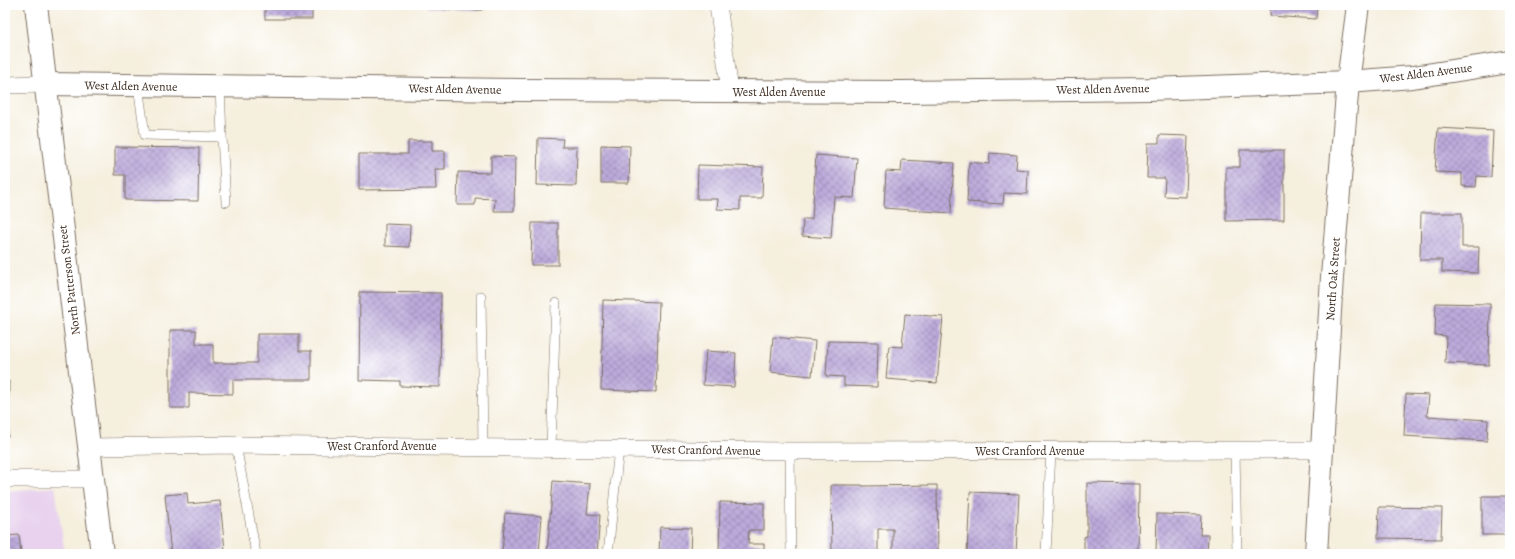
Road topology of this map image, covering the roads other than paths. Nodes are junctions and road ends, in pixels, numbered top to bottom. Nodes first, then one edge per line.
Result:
1 (36, 5) edge
2 (718, 5) edge
3 (1358, 5) edge
4 (1510, 62) edge
5 (1348, 82) junction
6 (46, 84) junction
7 (5, 85) edge
8 (138, 86) junction
9 (220, 87) junction
10 (730, 92) junction
11 (222, 137) junction
12 (226, 202) dead end
13 (481, 296) dead end
14 (556, 303) dead end
15 (236, 445) junction
16 (89, 447) junction
17 (483, 447) junction
18 (551, 448) junction
19 (619, 448) junction
20 (1235, 450) junction
21 (1323, 450) junction
22 (790, 451) junction
23 (1051, 451) junction
24 (5, 479) edge
25 (93, 479) junction
26 (102, 554) edge
27 (256, 554) edge
28 (608, 554) edge
29 (791, 554) edge
30 (1046, 554) edge
31 (1238, 554) edge
32 (1316, 554) edge

1 - 6 street, North Patterson Street
2 - 10 street
3 - 5 street, North Oak Street
4 - 5 street, West Alden Avenue
5 - 10 street, West Alden Avenue
5 - 21 street, North Oak Street
6 - 7 street
6 - 8 street, West Alden Avenue
6 - 16 street, North Patterson Street
8 - 9 street, West Alden Avenue
8 - 11 lane
9 - 10 street, West Alden Avenue
9 - 11 lane
11 - 12 lane
13 - 17 lane
14 - 18 lane
15 - 16 street, West Cranford Avenue
15 - 17 street, West Cranford Avenue
15 - 27 lane
16 - 25 street, North Patterson Street
17 - 18 street, West Cranford Avenue
18 - 19 street, West Cranford Avenue
19 - 22 street, West Cranford Avenue
19 - 28 lane
20 - 21 street, West Cranford Avenue
20 - 23 street, West Cranford Avenue
20 - 31 lane
21 - 32 street, North Oak Street
22 - 23 street, West Cranford Avenue
22 - 29 lane
23 - 30 lane
24 - 25 street
25 - 26 street, North Patterson Street

